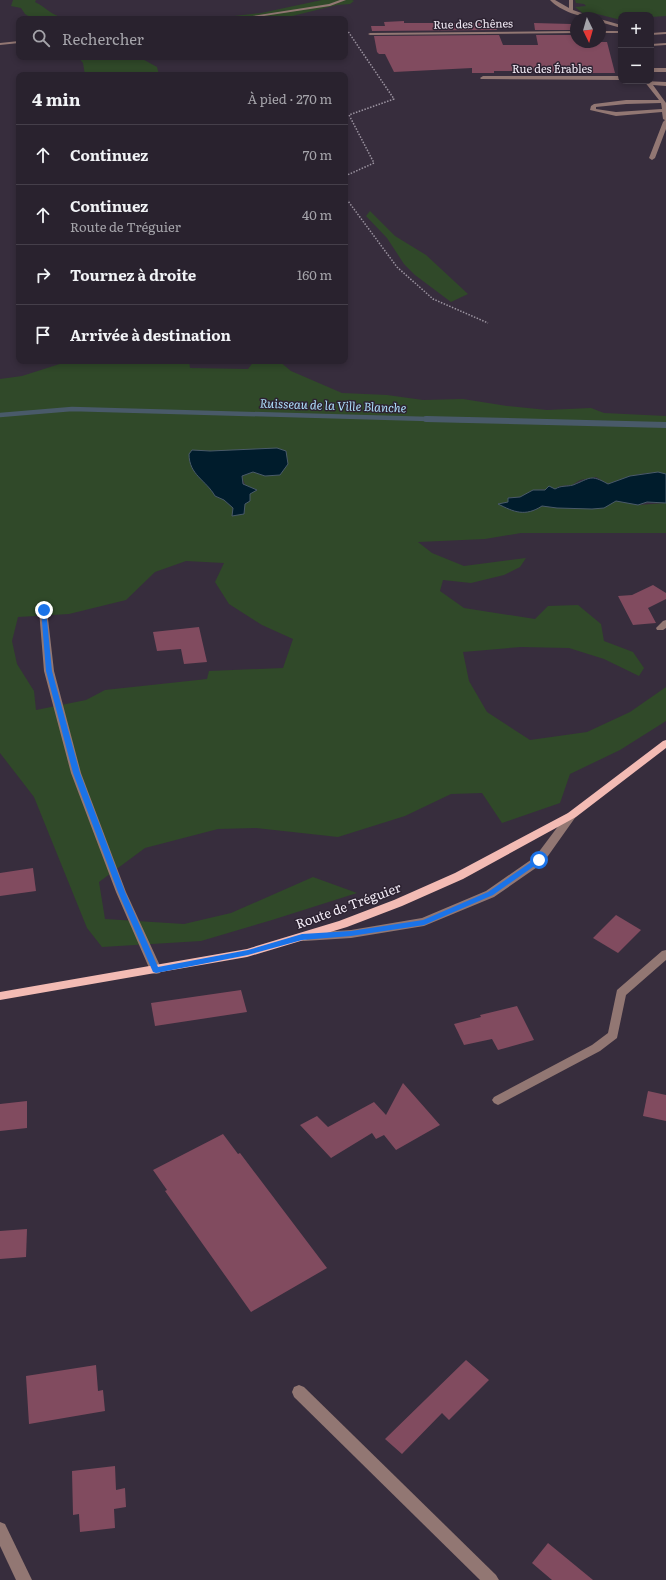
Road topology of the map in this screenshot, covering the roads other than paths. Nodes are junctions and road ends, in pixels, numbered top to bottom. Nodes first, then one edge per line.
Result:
1 (344, 0) edge
2 (552, 0) edge
3 (571, 0) edge
4 (571, 11) junction
5 (574, 12) edge
6 (255, 16) edge
7 (606, 22) edge
8 (618, 26) edge
9 (570, 32) edge
10 (606, 32) edge
11 (618, 32) edge
12 (666, 32) edge
13 (370, 34) dead end
14 (654, 34) edge
15 (16, 42) edge
16 (0, 44) edge
17 (666, 44) edge
18 (654, 45) edge
19 (654, 70) edge
20 (666, 70) edge
21 (483, 78) dead end
22 (618, 78) edge
23 (654, 83) edge
24 (649, 84) edge
25 (666, 84) edge
26 (663, 101) junction
27 (663, 110) junction
28 (666, 119) edge
29 (666, 122) edge
30 (652, 158) dead end
31 (44, 610) dead end
32 (666, 743) edge
33 (572, 815) junction
34 (302, 937) junction
35 (666, 954) edge
36 (156, 970) junction
37 (0, 996) edge
38 (498, 1100) dead end
39 (299, 1392) dead end
40 (0, 1529) edge
41 (24, 1580) edge
42 (491, 1580) edge

1 - 6 street
2 - 4 street
3 - 4 street
4 - 5 street
7 - 8 street
9 - 13 street, Rue des Chênes
10 - 11 street
12 - 14 street
15 - 16 street
17 - 18 street
19 - 20 street
21 - 22 street, Rue des Érables
23 - 25 street
24 - 26 street
26 - 27 street
26 - 27 street
27 - 28 street
29 - 30 street
31 - 36 street
32 - 33 main road, Route de Tréguier
33 - 34 main road, Route de Tréguier
33 - 34 street
34 - 36 main road, Route de Tréguier
35 - 38 street
36 - 37 main road, Route de Tréguier
39 - 42 street
40 - 41 street

